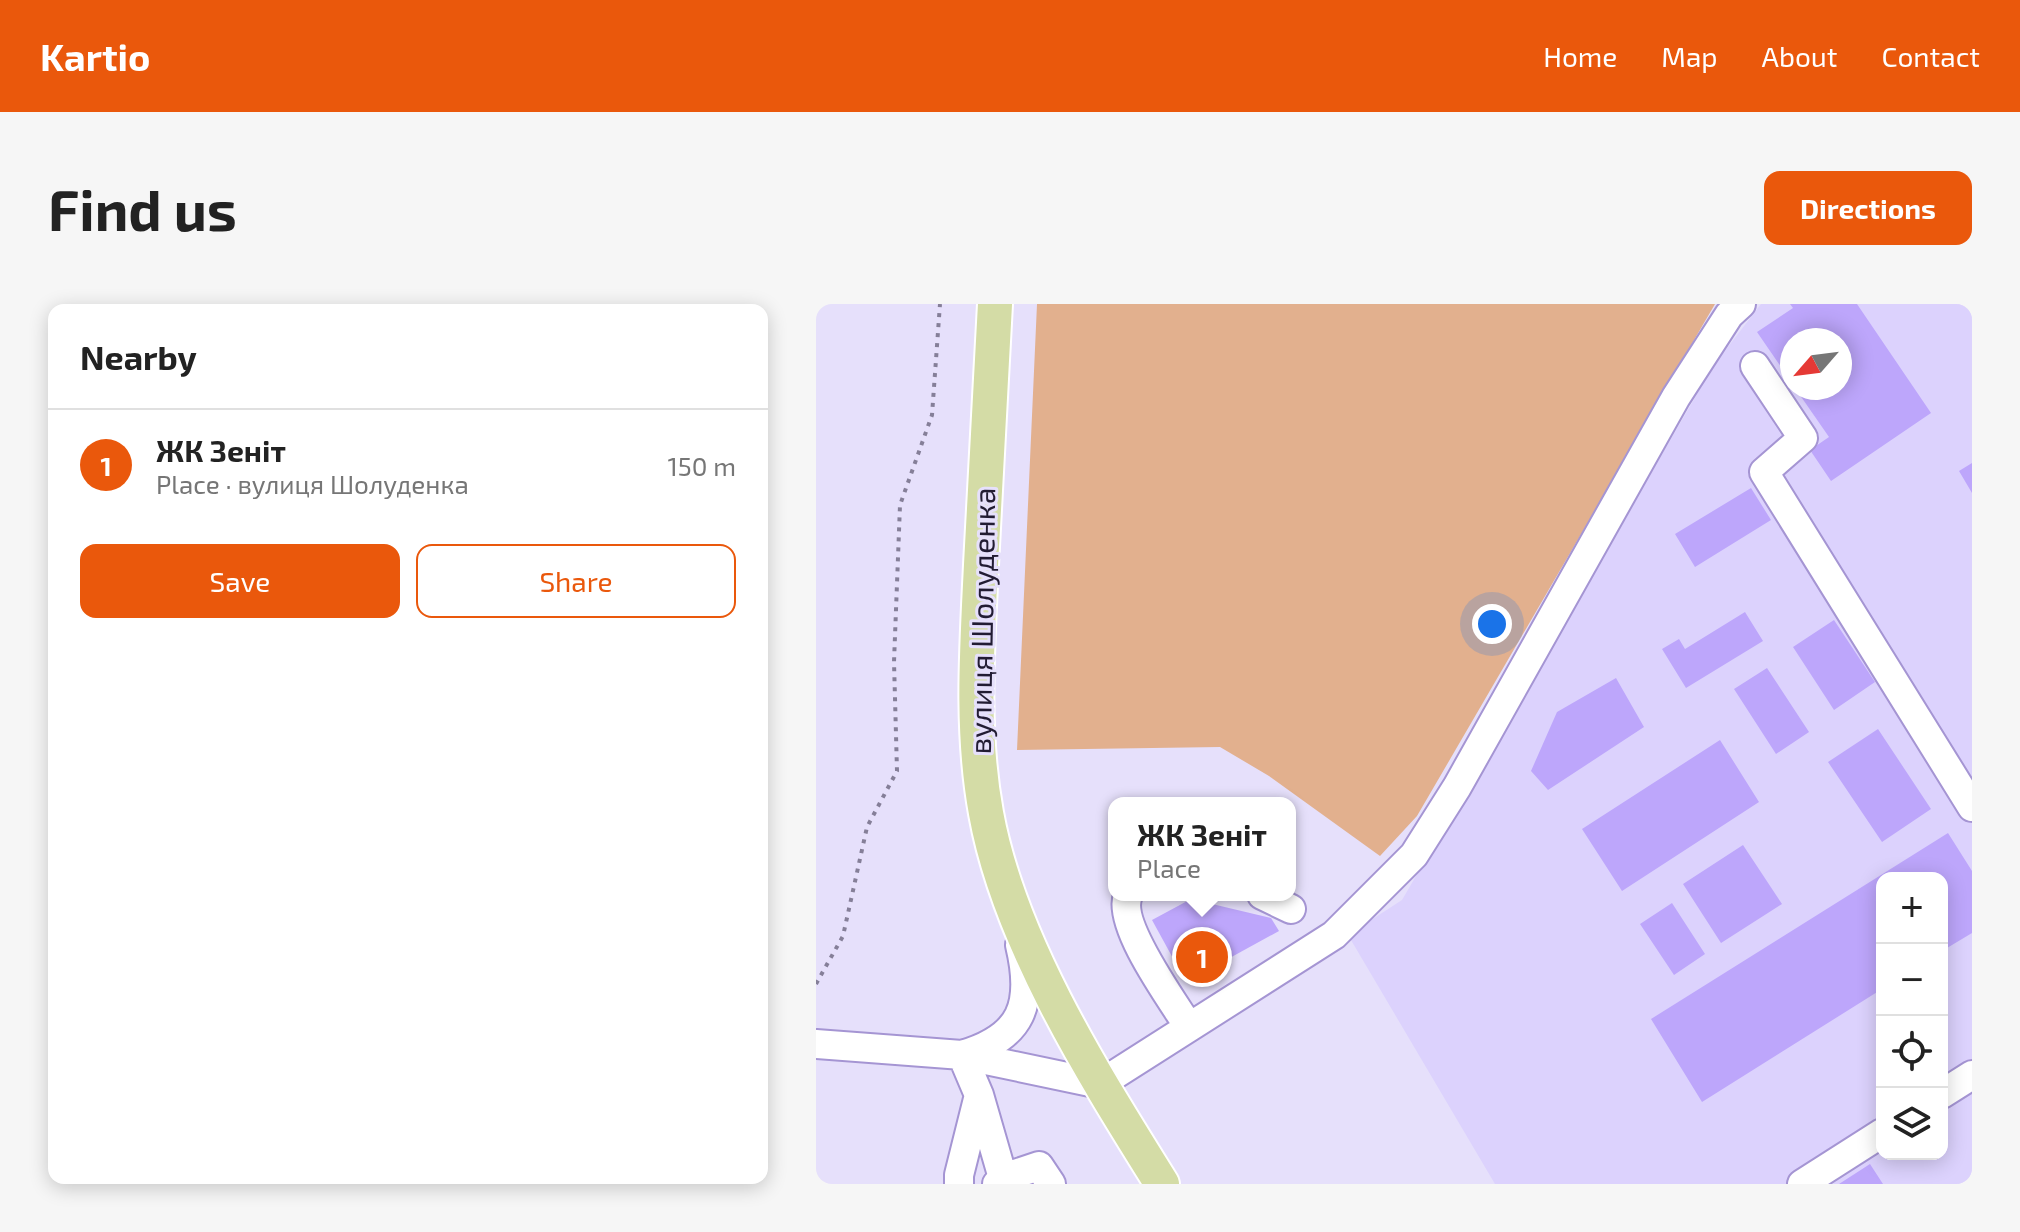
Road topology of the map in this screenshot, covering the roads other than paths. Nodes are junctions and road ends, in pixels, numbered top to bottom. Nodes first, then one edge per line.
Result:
1 (995, 304) edge
2 (1741, 304) edge
3 (1755, 366) dead end
4 (1972, 807) edge
5 (1005, 886) junction
6 (1125, 901) edge
7 (1274, 901) edge
8 (1291, 909) dead end
9 (1189, 1027) junction
10 (816, 1044) edge
11 (962, 1055) junction
12 (1972, 1075) edge
13 (1100, 1084) junction
14 (1948, 1090) edge
15 (979, 1095) junction
16 (1876, 1137) edge
17 (1000, 1181) edge
18 (959, 1184) edge
19 (1051, 1184) edge
20 (1162, 1184) edge
21 (1802, 1184) edge

1 - 5 main road, вулиця Шолуденка
2 - 9 street
3 - 4 street
5 - 11 street
5 - 13 main road, вулиця Шолуденка
6 - 9 street
7 - 8 street
9 - 13 street
10 - 11 street
11 - 13 street
11 - 15 street
12 - 14 street
13 - 20 main road, вулиця Шолуденка
15 - 17 street
15 - 18 street
16 - 21 street
17 - 19 street

